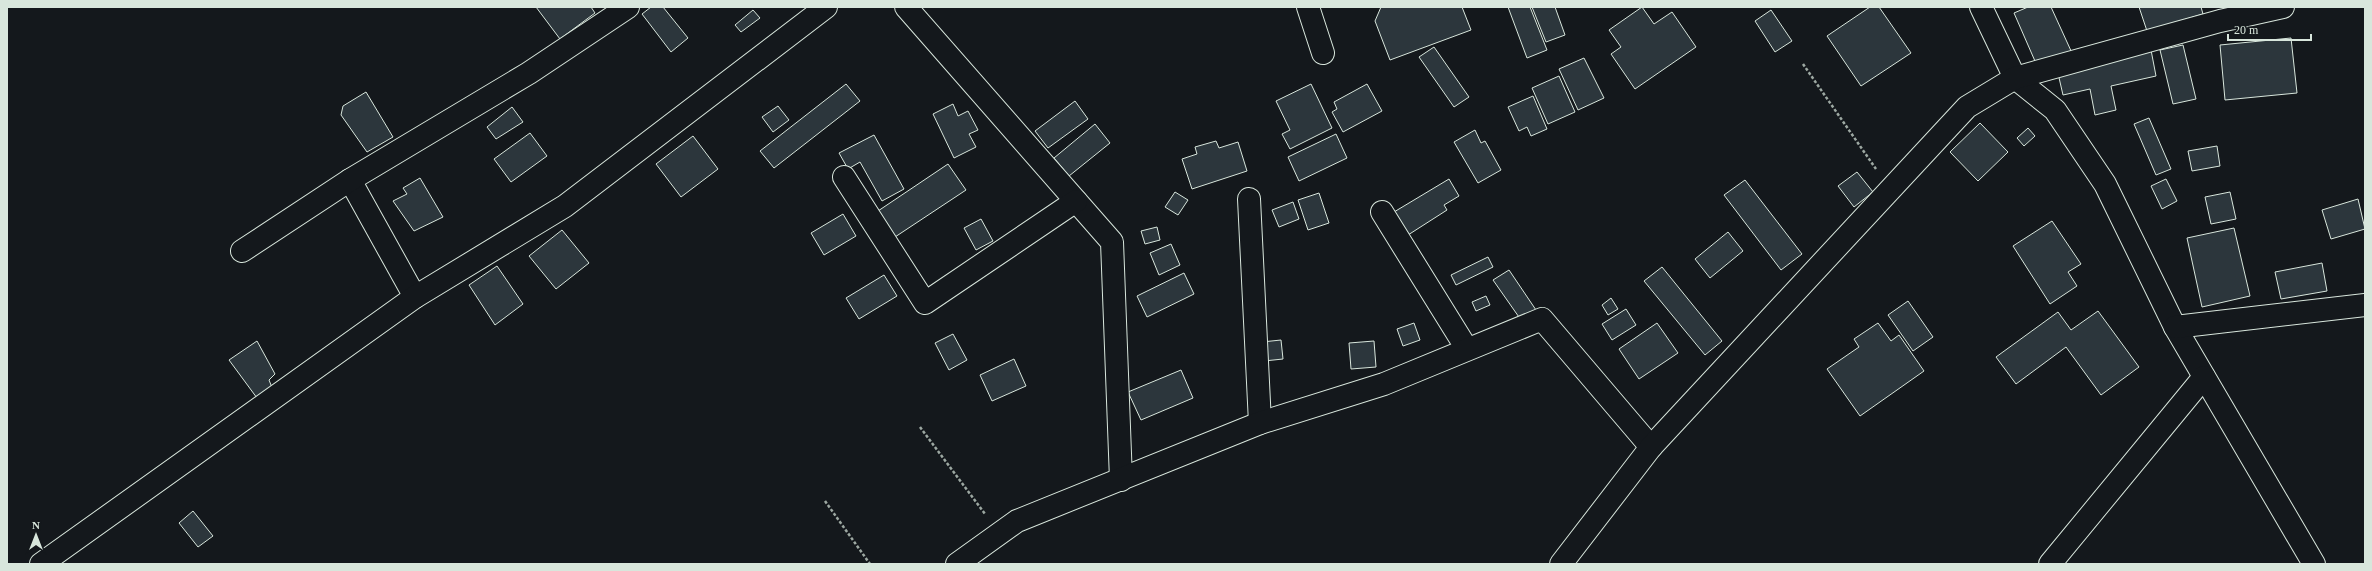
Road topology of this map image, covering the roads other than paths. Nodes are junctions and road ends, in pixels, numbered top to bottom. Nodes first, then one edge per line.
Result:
1 (628, 7) edge
2 (826, 7) edge
3 (906, 7) edge
4 (1308, 7) edge
5 (1981, 7) edge
6 (2283, 7) edge
7 (2217, 14) edge
8 (1323, 52) dead end
9 (2015, 78) junction
10 (844, 177) dead end
11 (350, 180) junction
12 (1249, 199) dead end
13 (1076, 201) junction
14 (1382, 212) dead end
15 (242, 251) dead end
16 (415, 297) junction
17 (2365, 305) edge
18 (2175, 327) junction
19 (1467, 349) junction
20 (2204, 377) junction
21 (1260, 423) junction
22 (1651, 447) junction
23 (1121, 480) junction
24 (2309, 561) edge
25 (41, 564) edge
26 (957, 564) edge
27 (1561, 564) edge
28 (2050, 564) edge

1 - 11 street
2 - 16 street
3 - 13 street
4 - 8 street
5 - 9 street
6 - 7 street
7 - 9 street
9 - 18 street
9 - 22 street
10 - 13 street
11 - 15 street
11 - 16 street
12 - 21 street
13 - 23 street
14 - 19 street
16 - 25 street
17 - 18 street
18 - 20 street
19 - 21 street
19 - 22 street
20 - 24 street
20 - 28 street
21 - 23 street
22 - 27 street
23 - 26 street

